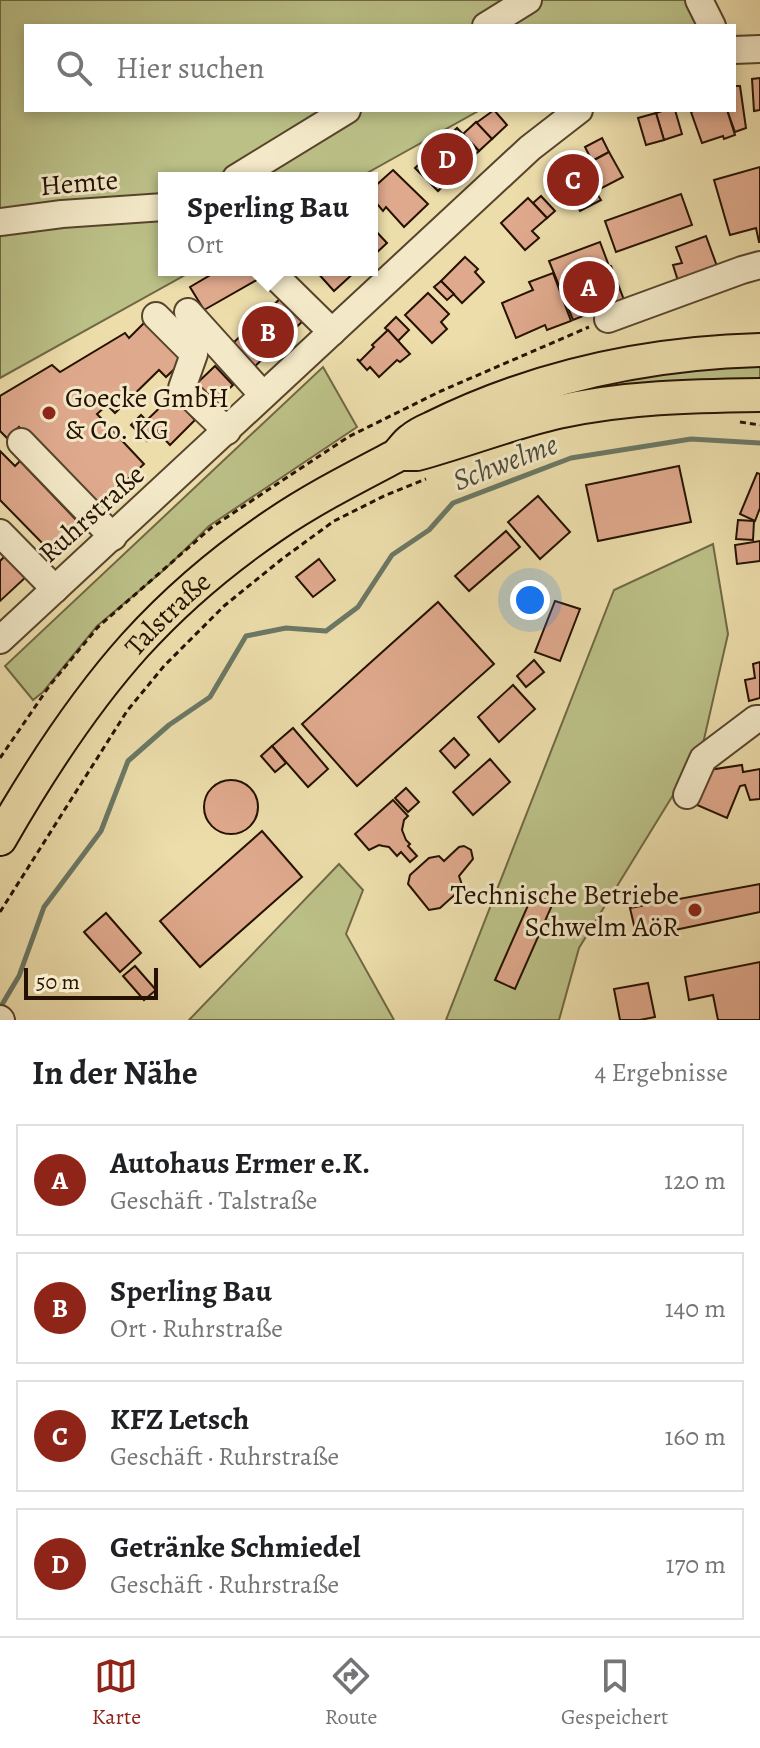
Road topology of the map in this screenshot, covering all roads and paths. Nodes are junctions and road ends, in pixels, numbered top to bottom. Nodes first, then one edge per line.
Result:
1 (528, 0) edge
2 (699, 0) edge
3 (489, 24) edge
4 (711, 24) edge
5 (760, 49) edge
6 (736, 50) edge
7 (344, 112) edge
8 (576, 112) edge
9 (246, 172) edge
10 (158, 207) edge
11 (0, 222) edge
12 (760, 265) edge
13 (275, 276) edge
14 (188, 312) dead end
15 (156, 316) dead end
16 (608, 319) dead end
17 (332, 332) junction
18 (760, 350) edge
19 (263, 395) junction
20 (760, 395) edge
21 (736, 421) dead end
22 (760, 425) edge
23 (227, 431) junction
24 (21, 442) dead end
25 (398, 455) junction
26 (429, 477) dead end
27 (0, 533) edge
28 (113, 537) junction
29 (55, 589) junction
30 (0, 640) edge
31 (760, 719) edge
32 (687, 795) dead end
33 (0, 839) edge
34 (0, 912) edge

1 - 3 street
2 - 4 street
5 - 6 street
7 - 9 street
8 - 17 street, Ruhrstraße
10 - 11 street, Hemte
12 - 16 street
13 - 17 street
14 - 19 street
15 - 23 street
17 - 19 street, Ruhrstraße
18 - 25 main road, Talstraße
19 - 23 street, Ruhrstraße
20 - 25 main road, Talstraße
21 - 22 path
23 - 28 street, Ruhrstraße
24 - 28 street
25 - 33 main road, Talstraße
26 - 34 path
27 - 29 street
28 - 29 street, Ruhrstraße
29 - 30 street, Ruhrstraße
31 - 32 street

